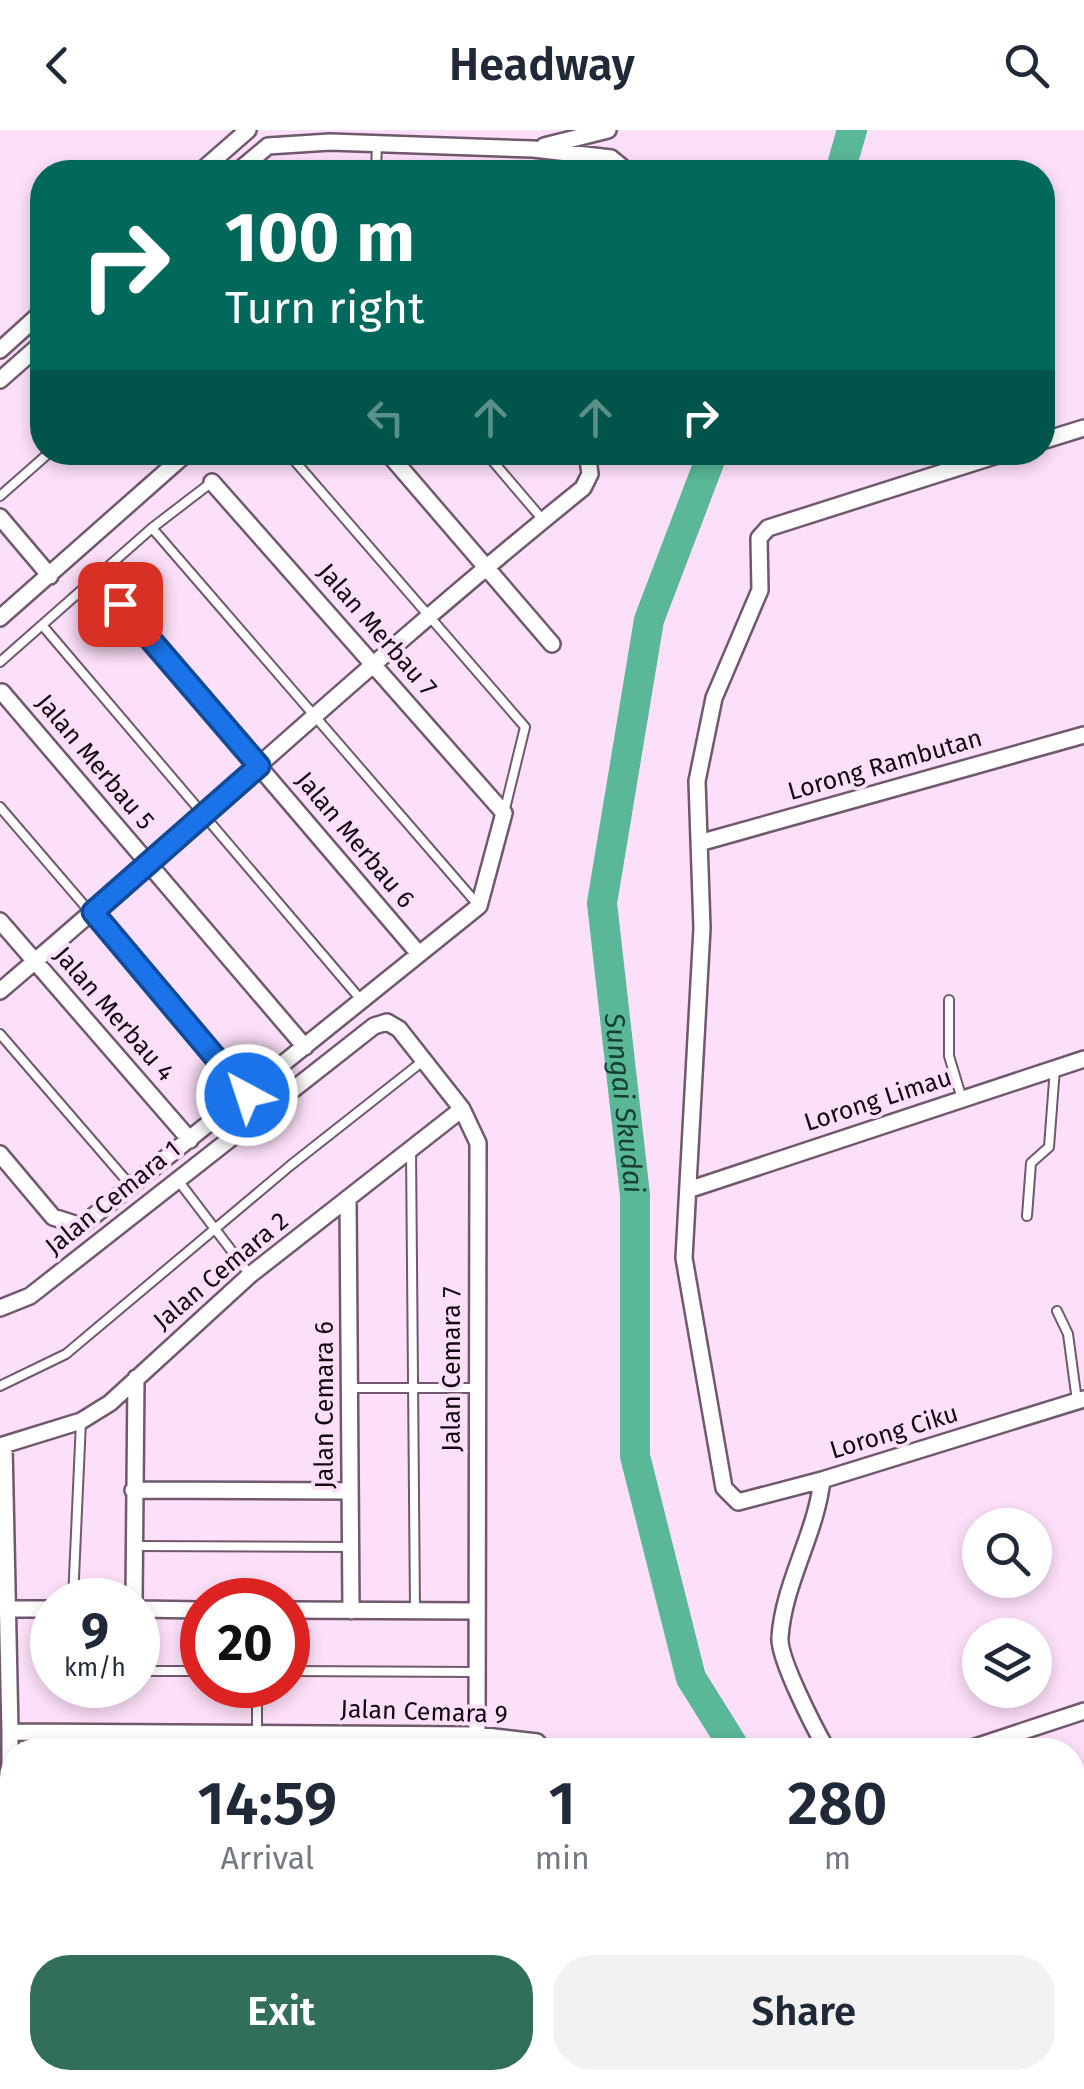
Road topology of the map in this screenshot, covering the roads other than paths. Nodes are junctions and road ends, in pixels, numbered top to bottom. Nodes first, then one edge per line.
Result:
1 (248, 130) edge
2 (304, 130) edge
3 (608, 130) edge
4 (330, 142) junction
5 (377, 144) junction
6 (533, 149) junction
7 (214, 160) edge
8 (251, 160) edge
9 (376, 160) edge
10 (613, 160) edge
11 (30, 323) edge
12 (0, 350) edge
13 (30, 354) edge
14 (0, 380) edge
15 (1084, 428) edge
16 (1055, 437) edge
17 (35, 465) edge
18 (174, 465) edge
19 (298, 465) edge
20 (399, 465) edge
21 (496, 465) edge
22 (589, 465) edge
23 (966, 465) edge
24 (212, 482) joint
25 (0, 496) edge
26 (0, 517) edge
27 (543, 520) junction
28 (152, 528) junction
29 (485, 567) junction
30 (50, 576) junction
31 (97, 577) junction
32 (0, 618) edge
33 (427, 618) junction
34 (42, 625) junction
35 (552, 644) dead end
36 (0, 662) edge
37 (374, 664) junction
38 (1, 692) edge
39 (315, 717) junction
40 (1084, 735) edge
41 (259, 766) junction
42 (0, 807) edge
43 (504, 812) junction
44 (202, 816) junction
45 (699, 843) junction
46 (150, 865) junction
47 (478, 906) junction
48 (93, 912) junction
49 (0, 920) edge
50 (419, 954) junction
51 (35, 961) junction
52 (0, 991) edge
53 (949, 1000) dead end
54 (362, 1001) junction
55 (399, 1029) joint
56 (0, 1034) edge
57 (305, 1047) junction
58 (1084, 1059) edge
59 (424, 1060) junction
60 (1055, 1068) junction
61 (247, 1095) junction
62 (962, 1099) junction
63 (462, 1109) junction
64 (190, 1140) junction
65 (411, 1149) junction
66 (0, 1154) edge
67 (176, 1179) junction
68 (132, 1186) junction
69 (688, 1190) junction
70 (348, 1198) junction
71 (1027, 1216) dead end
72 (214, 1228) junction
73 (250, 1275) junction
74 (0, 1308) edge
75 (1057, 1310) dead end
76 (136, 1378) junction
77 (0, 1386) edge
78 (350, 1388) junction
79 (414, 1388) junction
80 (477, 1388) junction
81 (1080, 1400) edge
82 (80, 1420) junction
83 (2, 1446) edge
84 (822, 1480) junction
85 (133, 1490) junction
86 (350, 1491) junction
87 (134, 1546) junction
88 (350, 1546) junction
89 (75, 1578) edge
90 (134, 1578) edge
91 (7, 1608) junction
92 (30, 1609) edge
93 (310, 1610) edge
94 (351, 1610) junction
95 (414, 1611) junction
96 (476, 1611) junction
97 (310, 1671) edge
98 (476, 1672) junction
99 (257, 1708) edge
100 (1084, 1711) edge
101 (10, 1732) junction
102 (257, 1734) junction
103 (477, 1734) junction
104 (10, 1738) edge
105 (143, 1738) edge
106 (244, 1738) edge
107 (336, 1738) edge
108 (446, 1738) edge
109 (498, 1738) edge
110 (820, 1738) edge
111 (1002, 1738) edge

1 - 7 street
2 - 4 street
3 - 6 street
4 - 5 street
4 - 8 street
5 - 6 street
5 - 9 lane
6 - 10 street
11 - 12 street
13 - 14 street
15 - 16 street
17 - 25 lane
18 - 30 street
19 - 33 lane
20 - 29 street
21 - 27 lane
22 - 27 street
23 - 45 street
24 - 28 lane
24 - 37 street, Jalan Merbau 7
26 - 30 street
27 - 29 street
28 - 31 lane
28 - 39 lane
29 - 33 street
29 - 35 street
30 - 32 street
31 - 34 lane
31 - 41 street, Jalan Merbau 6
33 - 37 street
33 - 43 lane
34 - 36 lane
34 - 44 lane
37 - 39 street
37 - 43 street, Jalan Merbau 7
38 - 46 street, Jalan Merbau 5
39 - 41 street
39 - 47 lane
40 - 45 street, Lorong Rambutan
41 - 44 street
41 - 50 street, Jalan Merbau 6
42 - 48 lane
43 - 47 street
44 - 46 street
44 - 54 lane
45 - 69 street
46 - 48 street
46 - 57 street, Jalan Merbau 5
47 - 50 street
48 - 51 street
48 - 61 lane
49 - 51 street, Jalan Merbau 4
50 - 54 street
51 - 52 street
51 - 64 street, Jalan Merbau 4
53 - 62 lane
54 - 57 street
55 - 59 street, Jalan Cemara 7
55 - 67 street, Jalan Cemara 1
56 - 68 lane
57 - 61 street
58 - 60 street, Lorong Limau
59 - 63 street, Jalan Cemara 7
59 - 72 lane
60 - 62 street, Lorong Limau
60 - 71 lane
61 - 64 street
62 - 69 street, Lorong Limau
63 - 65 street, Jalan Cemara 2
63 - 80 street, Jalan Cemara 7
64 - 68 street
65 - 70 street, Jalan Cemara 2
65 - 79 lane
66 - 68 street
67 - 72 lane
67 - 74 street, Jalan Cemara 1
69 - 84 street, Lorong Ciku
70 - 73 street, Jalan Cemara 2
70 - 78 street, Jalan Cemara 6
72 - 73 lane
72 - 77 lane
73 - 76 street, Jalan Cemara 2
75 - 81 lane
76 - 82 street, Jalan Cemara 2
76 - 85 street
78 - 79 lane
78 - 86 street, Jalan Cemara 6
79 - 80 lane
79 - 95 lane
80 - 96 street, Jalan Cemara 7
81 - 84 street, Lorong Ciku
82 - 83 street, Jalan Cemara 2
82 - 89 lane
83 - 91 street
84 - 110 street
85 - 86 street
85 - 87 street
86 - 88 street, Jalan Cemara 6
87 - 88 lane
87 - 90 street
88 - 94 street, Jalan Cemara 6
91 - 92 street
91 - 101 street
93 - 94 street
94 - 95 street
95 - 96 street
96 - 98 street, Jalan Cemara 7
97 - 98 lane
98 - 103 street, Jalan Cemara 7
99 - 102 lane
100 - 111 street
101 - 104 street
101 - 105 street, Jalan Cemara 9
102 - 106 street, Jalan Cemara 9
102 - 107 street, Jalan Cemara 9
103 - 108 street, Jalan Cemara 9
103 - 109 street, Jalan Cemara 9

